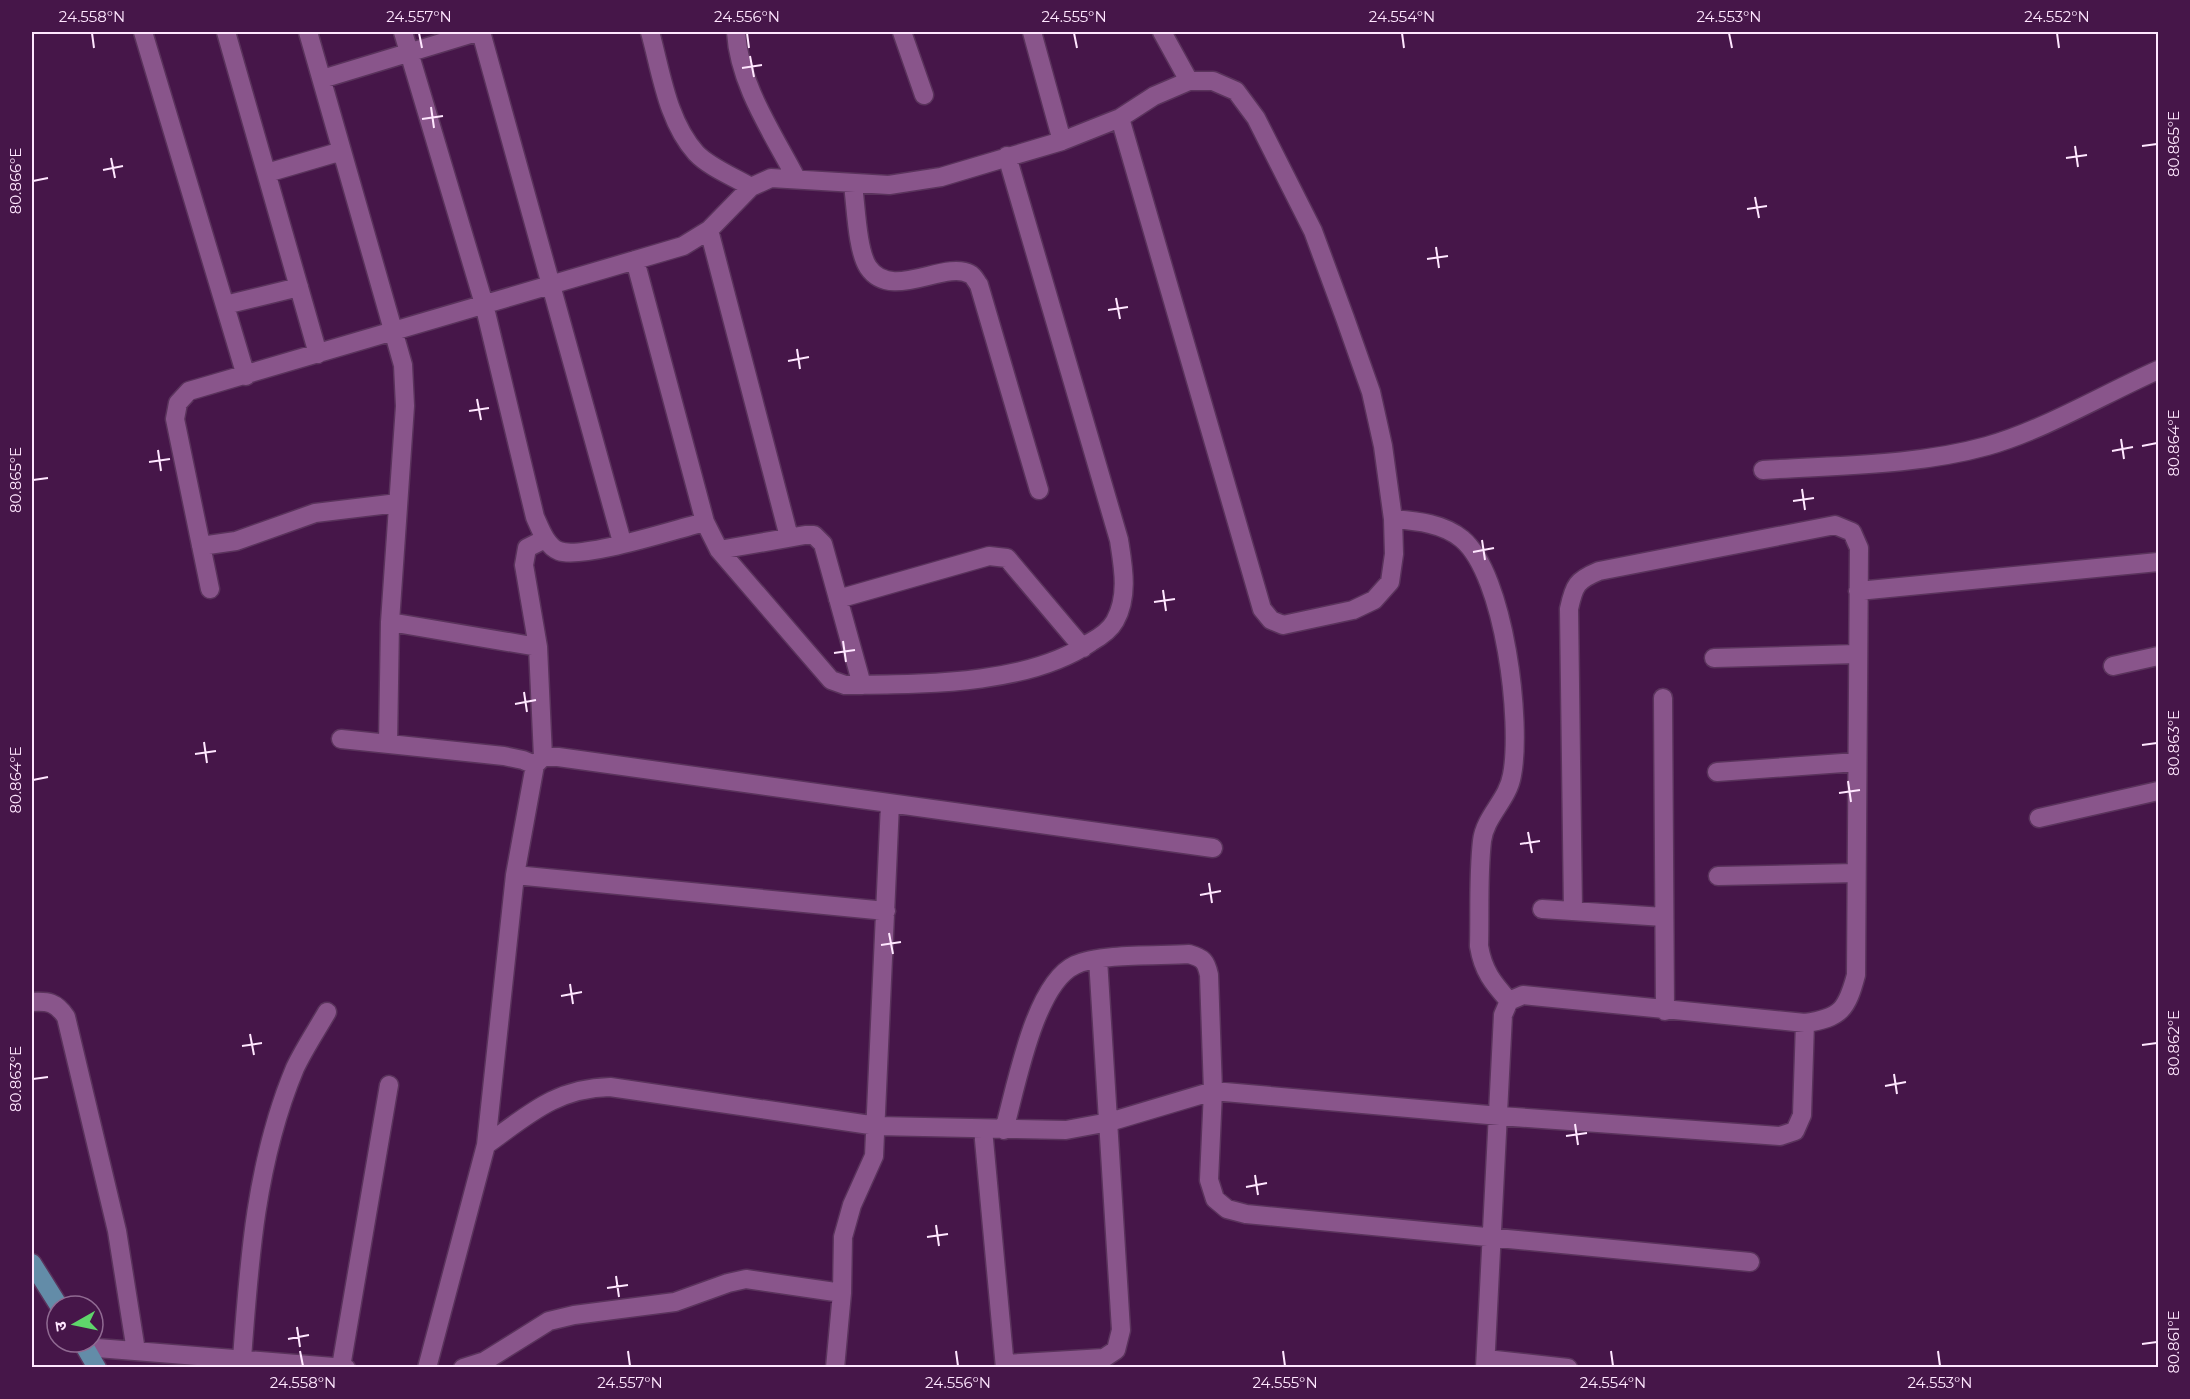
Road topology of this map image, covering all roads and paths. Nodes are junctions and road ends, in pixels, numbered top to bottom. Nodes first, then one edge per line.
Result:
1 (144, 32) edge
2 (226, 32) edge
3 (308, 32) edge
4 (403, 32) edge
5 (477, 32) edge
6 (481, 32) edge
7 (650, 32) edge
8 (736, 32) edge
9 (902, 32) edge
10 (1032, 32) edge
11 (1162, 32) edge
12 (409, 53) junction
13 (322, 79) junction
14 (1189, 81) junction
15 (924, 95) dead end
16 (1120, 118) junction
17 (1062, 141) junction
18 (342, 151) junction
19 (1007, 156) junction
20 (267, 173) junction
21 (796, 178) junction
22 (853, 184) junction
23 (751, 187) junction
24 (709, 230) junction
25 (635, 260) junction
26 (552, 284) junction
27 (299, 287) junction
28 (483, 304) junction
29 (225, 305) junction
30 (394, 331) junction
31 (318, 354) junction
32 (2158, 370) edge
33 (246, 376) junction
34 (1763, 470) dead end
35 (1039, 490) dead end
36 (398, 503) junction
37 (1393, 519) junction
38 (705, 522) junction
39 (789, 537) junction
40 (545, 539) junction
41 (622, 542) junction
42 (201, 546) junction
43 (719, 550) junction
44 (2158, 562) edge
45 (210, 589) dead end
46 (1858, 591) junction
47 (838, 599) junction
48 (390, 621) junction
49 (538, 647) junction
50 (1083, 648) junction
51 (1857, 654) junction
52 (2158, 656) edge
53 (1714, 658) dead end
54 (2113, 666) dead end
55 (861, 685) junction
56 (1663, 698) dead end
57 (341, 739) dead end
58 (388, 744) junction
59 (539, 761) junction
60 (1857, 762) junction
61 (1717, 772) dead end
62 (2158, 791) edge
63 (890, 804) junction
64 (2039, 818) dead end
65 (1214, 848) dead end
66 (1856, 873) junction
67 (515, 875) junction
68 (1718, 876) dead end
69 (1542, 909) dead end
70 (886, 911) junction
71 (1573, 911) junction
72 (1664, 917) junction
73 (1098, 959) junction
74 (1509, 1001) junction
75 (32, 1002) edge
76 (1665, 1011) junction
77 (327, 1012) dead end
78 (1805, 1023) junction
79 (389, 1085) dead end
80 (1213, 1091) junction
81 (1500, 1116) junction
82 (1109, 1122) junction
83 (877, 1126) junction
84 (983, 1129) junction
85 (1004, 1130) junction
86 (486, 1145) junction
87 (1493, 1238) junction
88 (1750, 1262) dead end
89 (32, 1263) edge
90 (842, 1293) junction
91 (51, 1294) edge
92 (105, 1347) edge
93 (136, 1352) junction
94 (89, 1354) edge
95 (242, 1359) junction
96 (1485, 1363) edge
97 (487, 1364) edge
98 (1005, 1366) edge
99 (341, 1367) edge
100 (97, 1368) edge
101 (346, 1368) edge
102 (427, 1368) edge
103 (463, 1368) edge
104 (835, 1368) edge
105 (1568, 1368) edge

1 - 29 street
2 - 20 street
3 - 13 street
4 - 12 street
5 - 12 street
6 - 26 street
7 - 23 street
8 - 21 street
9 - 15 street
10 - 17 street
11 - 14 street
12 - 13 street
12 - 28 street
13 - 18 street
14 - 16 street
14 - 37 street
16 - 17 street
16 - 37 street
17 - 19 street
18 - 20 street
18 - 30 street
19 - 22 street
19 - 50 street
20 - 27 street
21 - 22 street
21 - 23 street
22 - 35 street
23 - 24 street
24 - 25 street
24 - 39 street
25 - 26 street
25 - 38 street
26 - 28 street
26 - 41 street
27 - 29 street
27 - 31 street
28 - 30 street
28 - 40 street
29 - 33 street
30 - 31 street
30 - 36 street
31 - 33 street
32 - 34 street
33 - 42 street
36 - 42 street
36 - 48 street
37 - 74 street
38 - 41 street
38 - 43 street
39 - 43 street
39 - 47 street
40 - 41 street
40 - 49 street
42 - 45 street
43 - 55 street
44 - 46 street
46 - 51 street
46 - 71 street
47 - 50 street
47 - 55 street
48 - 49 street
48 - 58 street
49 - 59 street
50 - 55 street
51 - 53 street
51 - 60 street
52 - 54 street
56 - 72 street
57 - 58 street
58 - 59 street
59 - 63 street
59 - 67 street
60 - 61 street
60 - 66 street
62 - 64 street
63 - 65 street
63 - 70 street
66 - 68 street
66 - 78 street
67 - 70 street
67 - 86 street
69 - 71 street
70 - 83 street
71 - 72 street
72 - 76 street
73 - 80 street
73 - 82 street
73 - 85 street
74 - 76 street
74 - 81 street
75 - 93 street
76 - 78 street
77 - 95 street
78 - 81 street
79 - 99 street
80 - 81 street
80 - 82 street
80 - 87 street
81 - 87 street
82 - 85 street
82 - 98 street
83 - 84 street
83 - 86 street
83 - 90 street
84 - 85 street
84 - 98 street
86 - 102 street
87 - 88 street
87 - 96 street
89 - 91 main road
90 - 97 street
90 - 104 street
92 - 93 street
93 - 95 street
94 - 100 main road
95 - 99 street
96 - 105 street
97 - 103 street
99 - 101 street

